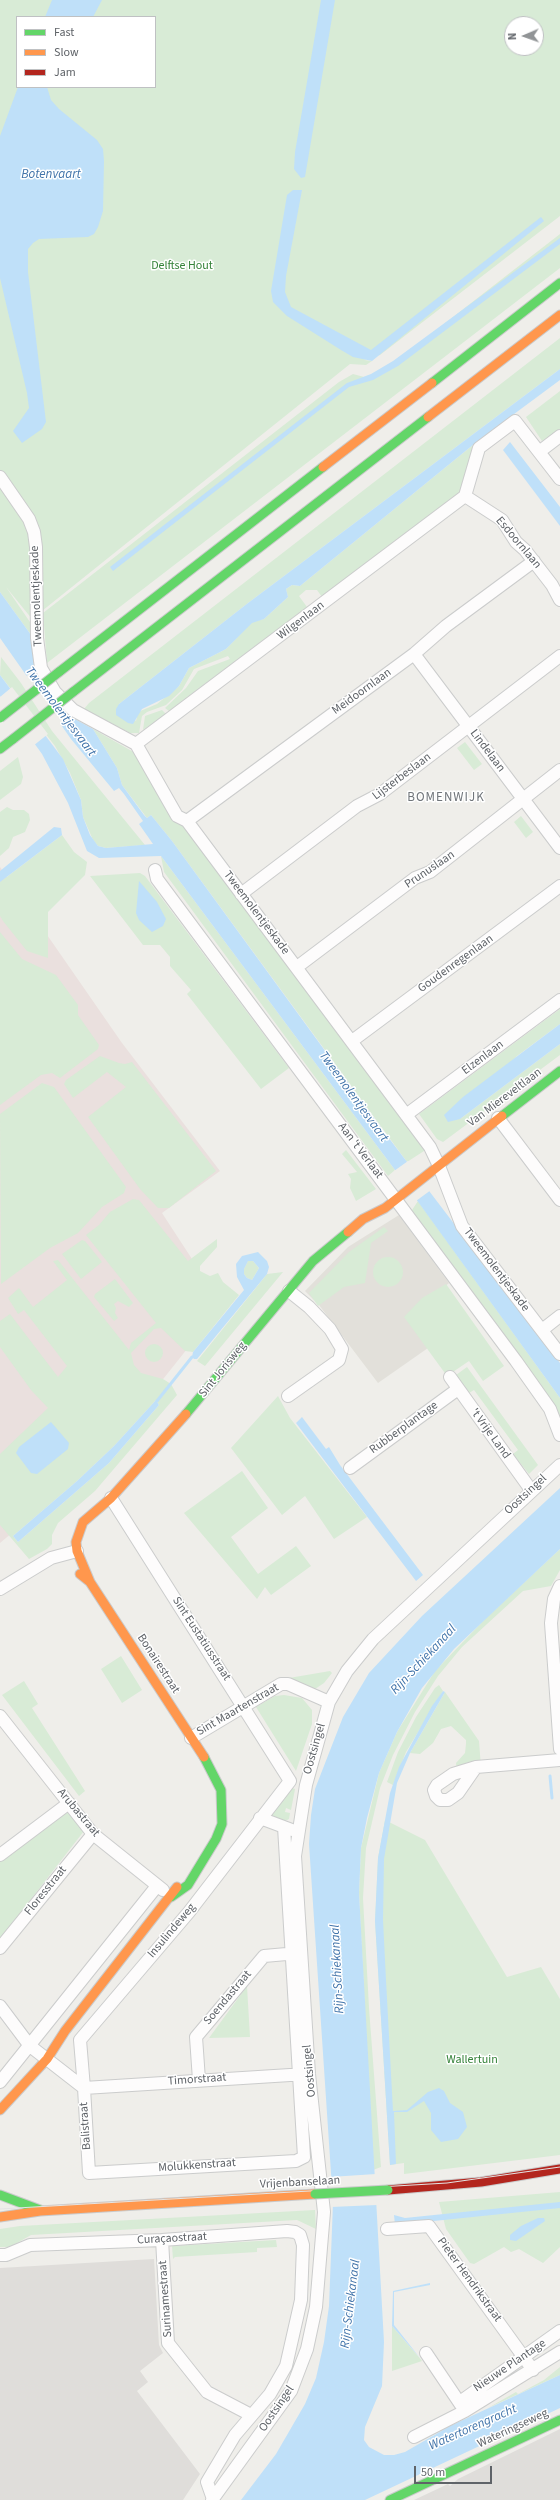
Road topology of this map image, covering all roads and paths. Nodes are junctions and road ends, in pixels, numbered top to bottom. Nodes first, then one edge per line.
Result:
1 (560, 283) edge
2 (560, 315) edge
3 (560, 436) edge
4 (539, 452) junction
5 (0, 477) edge
6 (560, 479) edge
7 (465, 496) junction
8 (534, 561) junction
9 (560, 600) edge
10 (414, 654) junction
11 (560, 656) edge
12 (0, 718) edge
13 (468, 726) junction
14 (136, 744) junction
15 (0, 750) edge
16 (560, 770) edge
17 (523, 799) junction
18 (188, 821) junction
19 (560, 848) edge
20 (155, 870) dead end
21 (560, 886) edge
22 (241, 894) junction
23 (297, 967) junction
24 (560, 1000) edge
25 (352, 1041) junction
26 (560, 1071) edge
27 (406, 1115) junction
28 (498, 1118) junction
29 (437, 1162) junction
30 (392, 1194) junction
31 (560, 1200) edge
32 (363, 1218) junction
33 (289, 1290) junction
34 (560, 1316) edge
35 (542, 1330) junction
36 (560, 1354) edge
37 (450, 1377) dead end
38 (458, 1389) junction
39 (288, 1396) dead end
40 (560, 1435) edge
41 (560, 1465) edge
42 (350, 1468) dead end
43 (531, 1490) junction
44 (111, 1498) junction
45 (84, 1522) junction
46 (68, 1532) dead end
47 (69, 1550) junction
48 (560, 1586) edge
49 (0, 1589) edge
50 (329, 1702) junction
51 (243, 1706) junction
52 (0, 1716) edge
53 (191, 1738) junction
54 (560, 1749) edge
55 (205, 1759) joint
56 (560, 1760) edge
57 (476, 1767) dead end
58 (290, 1781) junction
59 (306, 1785) junction
60 (69, 1803) junction
61 (260, 1818) junction
62 (284, 1827) junction
63 (297, 1832) junction
64 (93, 1834) junction
65 (0, 1855) edge
66 (157, 1886) junction
67 (171, 1897) junction
68 (0, 1948) edge
69 (296, 1954) junction
70 (0, 2006) edge
71 (39, 2052) junction
72 (304, 2074) junction
73 (199, 2080) junction
74 (0, 2082) edge
75 (84, 2088) junction
76 (0, 2110) edge
77 (304, 2157) joint
78 (560, 2169) edge
79 (89, 2173) joint
80 (0, 2195) edge
81 (40, 2210) junction
82 (0, 2216) edge
83 (387, 2229) dead end
84 (162, 2240) junction
85 (0, 2255) edge
86 (303, 2280) joint
87 (560, 2331) edge
88 (560, 2352) edge
89 (426, 2353) dead end
90 (524, 2357) junction
91 (533, 2370) junction
92 (462, 2406) junction
93 (251, 2415) junction
94 (560, 2420) edge
95 (414, 2437) dead end
96 (212, 2500) edge
97 (390, 2500) edge

1 - 12 main road, bridge
2 - 15 main road, bridge
3 - 4 street
4 - 6 street
4 - 7 street
5 - 14 street, Tweemolentjeskade
7 - 8 street, Esdoornlaan
7 - 14 street, Wilgenlaan
8 - 9 street, Esdoornlaan
8 - 10 street, Meidoornlaan
10 - 13 street, Lindelaan
10 - 18 street, Meidoornlaan
11 - 13 street, Lijsterbeslaan
13 - 17 street, Lindelaan
13 - 22 street, Lijsterbeslaan
14 - 18 street, Tweemolentjeskade
16 - 17 street, Prunuslaan
17 - 19 street, Lindelaan
17 - 23 street, Prunuslaan
18 - 22 street, Tweemolentjeskade
20 - 30 street, Aan 't Verlaat
21 - 25 street, Goudenregenlaan
22 - 23 street, Tweemolentjeskade
23 - 25 street, Tweemolentjeskade
24 - 27 street, Elzenlaan
25 - 27 street, Tweemolentjeskade
26 - 28 main road, Van Miereveltlaan
27 - 29 street, Tweemolentjeskade
28 - 29 main road, Van Miereveltlaan
28 - 31 street
29 - 30 main road, Van Miereveltlaan
29 - 35 street, Tweemolentjeskade
30 - 32 main road, Sint Jorisweg
30 - 32 main road, Sint Jorisweg
30 - 40 street, Aan 't Verlaat
32 - 33 main road, Sint Jorisweg
33 - 39 street
33 - 44 main road, Sint Jorisweg
34 - 35 street
35 - 36 street, Tweemolentjeskade
37 - 38 street, 't Vrije Land
38 - 42 street, Rubberplantage
38 - 43 street, 't Vrije Land
41 - 43 street, Oostsingel
43 - 50 street, Oostsingel
44 - 45 main road, Sint Jorisweg
44 - 51 street, Sint Eustatiusstraat
45 - 46 main road, Sint Jorisweg
45 - 47 main road, Sint Jorisweg
47 - 49 street
47 - 53 main road, Bonairestraat
48 - 54 street
50 - 51 street, Sint Maartenstraat
50 - 59 street, Oostsingel
51 - 53 street, Sint Maartenstraat
51 - 58 street, Sint Eustatiusstraat
52 - 60 street, Arubastraat
53 - 55 main road, Bonairestraat
55 - 67 main road, Insulindeweg
56 - 57 street
58 - 59 street
58 - 61 street, Insulindeweg
59 - 63 street, Oostsingel
60 - 64 street, Arubastraat
60 - 65 street
61 - 62 street
61 - 75 street, Insulindeweg
62 - 63 street
62 - 69 street, Oostsingel
63 - 69 street, Oostsingel
64 - 66 street, Arubastraat
64 - 68 street, Floresstraat
66 - 67 street, Arubastraat
66 - 71 street, Insulindeweg
67 - 71 main road, Insulindeweg
69 - 72 street, Oostsingel
69 - 73 street, Soendastraat
70 - 71 street, Balistraat
71 - 74 street, Insulindeweg
71 - 75 street, Balistraat
71 - 76 main road, Insulindeweg
72 - 73 street, Timorstraat
72 - 77 street, Oostsingel
72 - 96 street, Oostsingel
73 - 75 street, Timorstraat
75 - 79 street, Balistraat
77 - 79 street, Molukkenstraat
78 - 81 main road, Vrijenbanselaan, bridge
80 - 81 main road, Vrijenbanselaan
81 - 82 main road, Vrijenbanselaan
83 - 90 street, Pieter Hendrikstraat
84 - 85 street, Curaçaostraat
84 - 86 street, Curaçaostraat
84 - 93 street, Surinamestraat
86 - 93 street, Oostsingel
87 - 90 street, Nieuwe Plantage
88 - 91 street, Nieuwe Plantage
89 - 92 street
90 - 91 street, Pieter Hendrikstraat
90 - 92 street, Nieuwe Plantage
91 - 92 street, Nieuwe Plantage
92 - 95 street, Nieuwe Plantage
93 - 96 street, Oostsingel
94 - 97 main road, Wateringseweg

